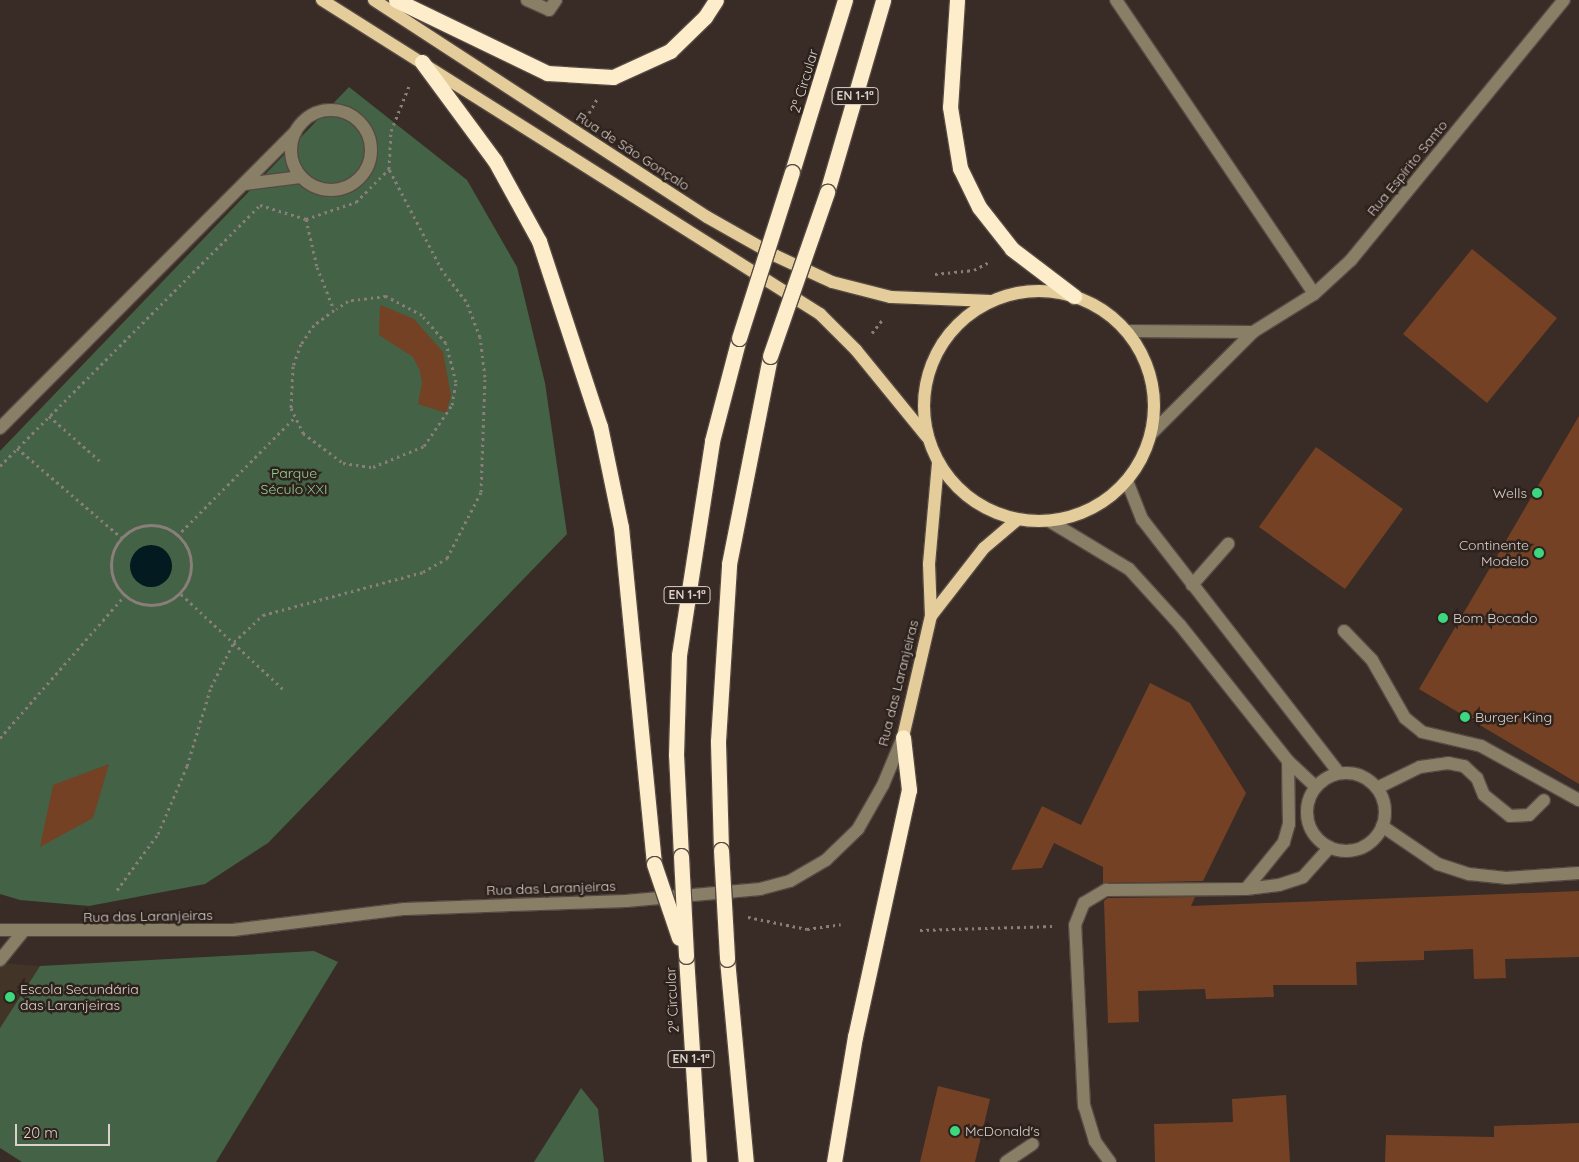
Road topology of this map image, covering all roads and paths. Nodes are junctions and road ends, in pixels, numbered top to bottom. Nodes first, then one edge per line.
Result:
1 (322, 0) edge
2 (374, 0) edge
3 (396, 0) edge
4 (527, 0) edge
5 (556, 0) edge
6 (716, 0) edge
7 (846, 0) edge
8 (883, 0) edge
9 (957, 0) edge
10 (1116, 0) edge
11 (1564, 0) edge
12 (422, 62) junction
13 (295, 132) junction
14 (390, 169) junction
15 (301, 177) junction
16 (246, 184) junction
17 (306, 219) junction
18 (1314, 294) junction
19 (1074, 296) junction
20 (991, 301) junction
21 (336, 309) dead end
22 (1127, 331) junction
23 (1253, 332) junction
24 (49, 416) junction
25 (295, 417) junction
26 (0, 428) edge
27 (1152, 433) junction
28 (927, 437) junction
29 (17, 448) junction
30 (101, 462) dead end
31 (938, 463) junction
32 (0, 466) edge
33 (1127, 481) junction
34 (1017, 520) junction
35 (1051, 522) junction
36 (177, 536) junction
37 (121, 537) junction
38 (1228, 544) dead end
39 (1192, 585) junction
40 (181, 594) junction
41 (125, 595) junction
42 (931, 616) junction
43 (1344, 631) dead end
44 (234, 642) junction
45 (284, 690) dead end
46 (903, 737) junction
47 (0, 738) edge
48 (1288, 761) junction
49 (1339, 773) junction
50 (1316, 787) junction
51 (1377, 788) junction
52 (1544, 800) dead end
53 (1579, 800) edge
54 (1382, 826) junction
55 (1330, 847) junction
56 (1579, 873) edge
57 (1246, 889) junction
58 (117, 890) dead end
59 (1075, 925) junction
60 (0, 930) edge
61 (24, 930) junction
62 (920, 930) dead end
63 (686, 956) junction
64 (0, 960) edge
65 (1033, 1144) dead end
66 (699, 1162) edge
67 (746, 1162) edge
68 (834, 1162) edge
69 (1006, 1162) edge
70 (1110, 1162) edge

1 - 12 main road
2 - 20 main road, Rua de São Gonçalo
3 - 6 highway
4 - 5 street
7 - 63 highway, 2ª Circular / EN 1-1ª, bridge
8 - 67 highway, EN 1-1ª, bridge
9 - 19 highway
10 - 18 street
11 - 18 street, Rua Espírito Santo
12 - 14 path
12 - 28 main road
12 - 63 highway, bridge
13 - 15 street
13 - 15 street
13 - 16 street
14 - 17 path
14 - 44 path
15 - 16 street
16 - 26 street
17 - 24 path
17 - 25 path
18 - 23 street, Rua Espírito Santo
19 - 20 main road
19 - 22 main road
20 - 28 main road
21 - 25 path
22 - 23 street
22 - 27 main road
23 - 27 street, Rua Espírito Santo
24 - 29 path
24 - 30 path
25 - 36 path
27 - 33 main road
28 - 31 main road
29 - 32 path
29 - 37 path
31 - 34 main road
31 - 42 main road, Rua das Laranjeiras
33 - 35 main road
33 - 39 street
34 - 35 main road
34 - 42 main road, Rua das Laranjeiras
35 - 48 street
36 - 37 path
36 - 40 path
37 - 41 path
38 - 39 street
39 - 49 street
40 - 41 path
40 - 44 path
41 - 47 path
42 - 46 main road, Rua das Laranjeiras
43 - 53 street
44 - 45 path
44 - 58 path
46 - 61 street, Rua das Laranjeiras
46 - 68 highway
48 - 50 street
48 - 57 street
49 - 50 street
49 - 51 street
50 - 55 street
51 - 52 street
51 - 54 street
54 - 55 street
54 - 56 street
55 - 57 street
57 - 59 street
59 - 62 path
59 - 70 street
60 - 61 street, Rua das Laranjeiras
61 - 64 street
63 - 66 highway, 2ª Circular / EN 1-1ª
65 - 69 street

